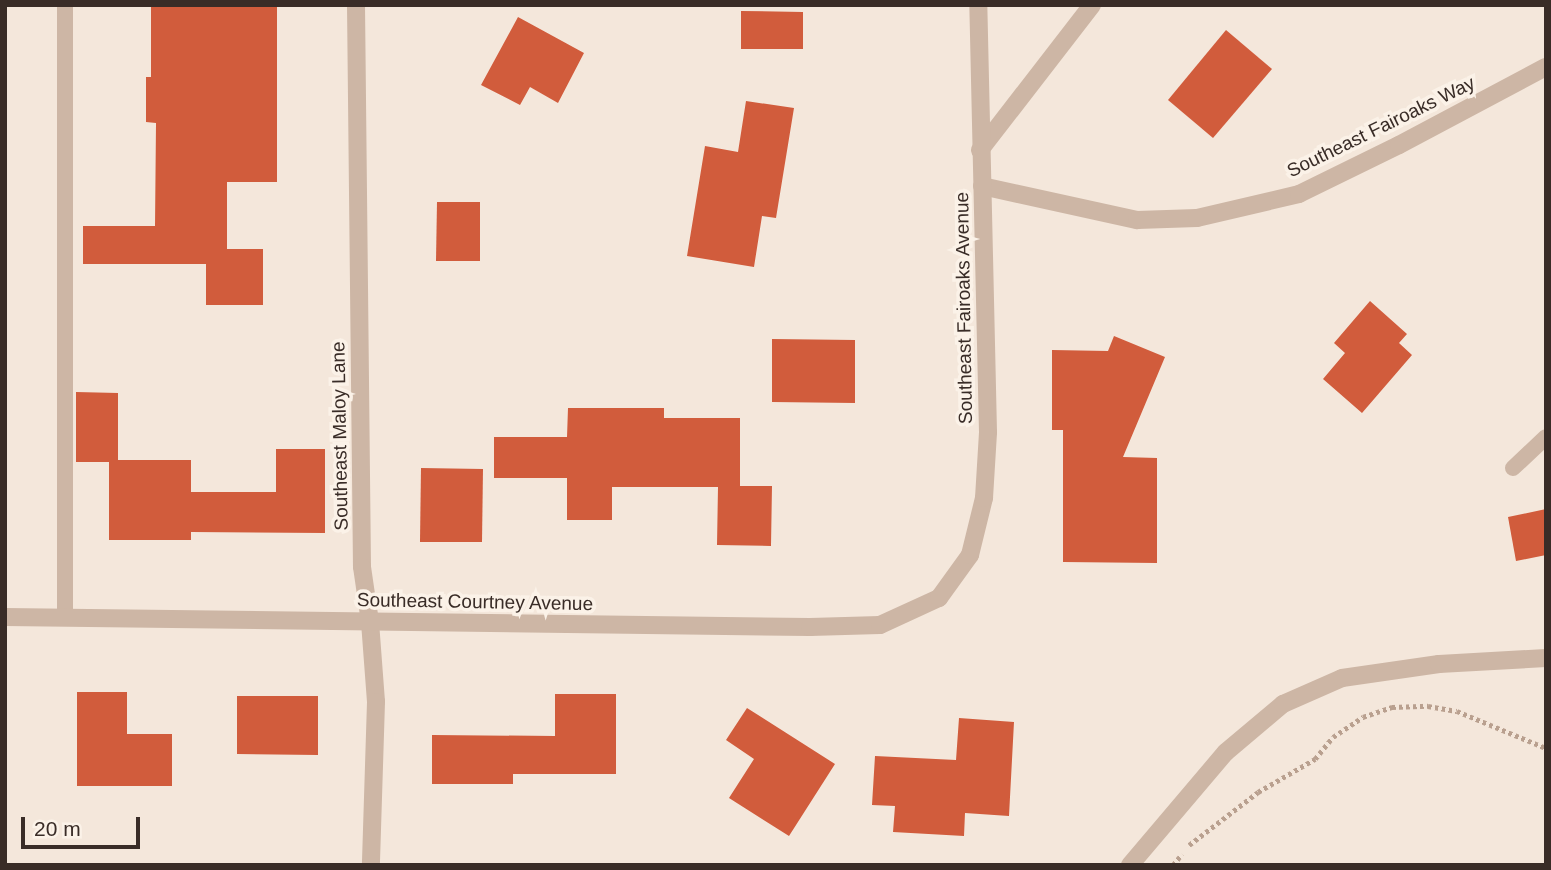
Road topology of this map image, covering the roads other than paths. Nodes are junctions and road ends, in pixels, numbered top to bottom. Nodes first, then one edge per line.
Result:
1 (65, 5) edge
2 (356, 5) edge
3 (978, 5) edge
4 (1091, 5) edge
5 (1546, 66) edge
6 (980, 150) junction
7 (982, 186) junction
8 (1546, 437) edge
9 (1513, 468) dead end
10 (939, 598) joint
11 (5, 617) edge
12 (65, 617) junction
13 (370, 622) junction
14 (1546, 658) edge
15 (1131, 864) edge
16 (371, 865) edge

1 - 12 lane
2 - 13 street, Southeast Maloy Lane
3 - 6 street, Southeast Fairoaks Avenue
4 - 6 street
5 - 7 street, Southeast Fairoaks Way
6 - 7 street, Southeast Fairoaks Avenue
7 - 10 street, Southeast Fairoaks Avenue
8 - 9 lane
10 - 13 street, Southeast Courtney Avenue
11 - 12 street, Southeast Courtney Avenue
12 - 13 street, Southeast Courtney Avenue
13 - 16 street, Southeast Maloy Lane
14 - 15 street

